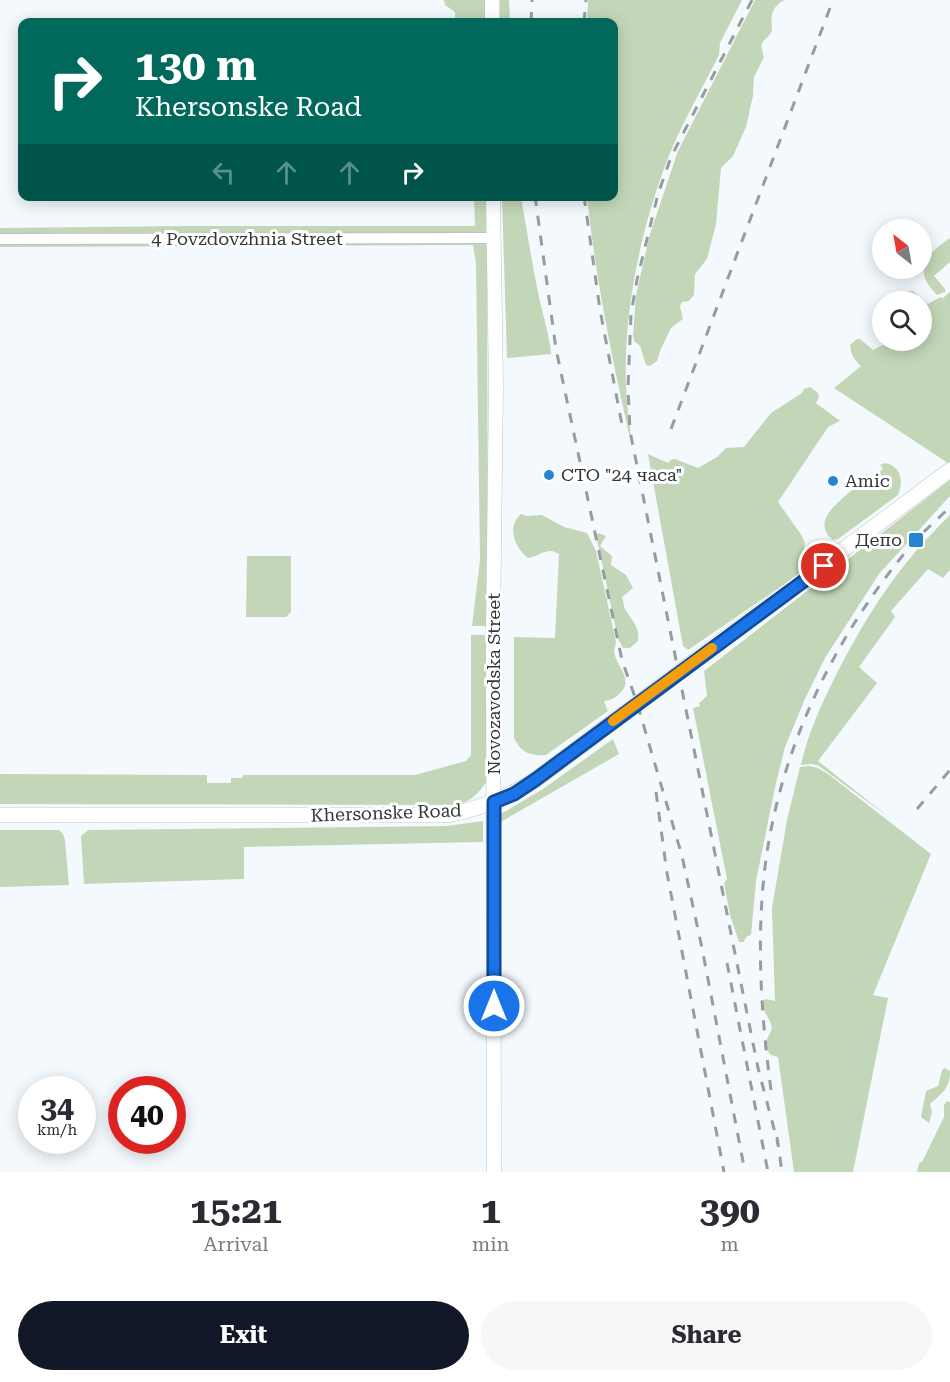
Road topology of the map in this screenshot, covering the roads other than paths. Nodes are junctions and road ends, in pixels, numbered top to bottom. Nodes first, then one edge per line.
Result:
1 (492, 0) edge
2 (492, 18) edge
3 (493, 201) edge
4 (0, 238) edge
5 (493, 238) junction
6 (950, 470) edge
7 (494, 802) junction
8 (0, 815) edge
9 (494, 1172) edge

1 - 2 street
3 - 5 street, Novozavodska Street
4 - 5 street, 4 Povzdovzhnia Street
5 - 7 street, Novozavodska Street
6 - 7 main road, Khersonske Road
7 - 8 main road, Khersonske Road
7 - 9 street, Novozavodska Street

